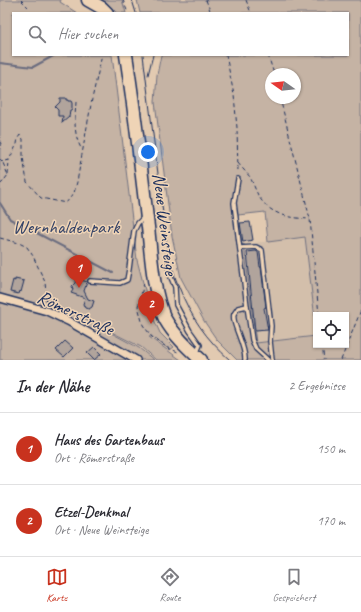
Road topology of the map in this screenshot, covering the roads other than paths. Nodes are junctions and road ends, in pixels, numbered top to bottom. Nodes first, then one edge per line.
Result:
1 (88, 0) edge
2 (106, 12) edge
3 (126, 56) edge
4 (238, 179) road end
5 (146, 215) junction
6 (240, 248) junction
7 (168, 264) dead end
8 (90, 281) dead end
9 (0, 298) edge
10 (247, 306) junction
11 (198, 358) edge
12 (136, 360) edge
13 (245, 360) edge
14 (268, 360) edge
15 (272, 360) edge

1 - 2 main road
3 - 5 main road, Neue Weinsteige
4 - 6 lane
5 - 8 lane
5 - 11 main road, Neue Weinsteige
6 - 10 lane
6 - 15 lane
7 - 11 lane
9 - 12 street, Römerstraße
10 - 13 lane
10 - 14 lane

